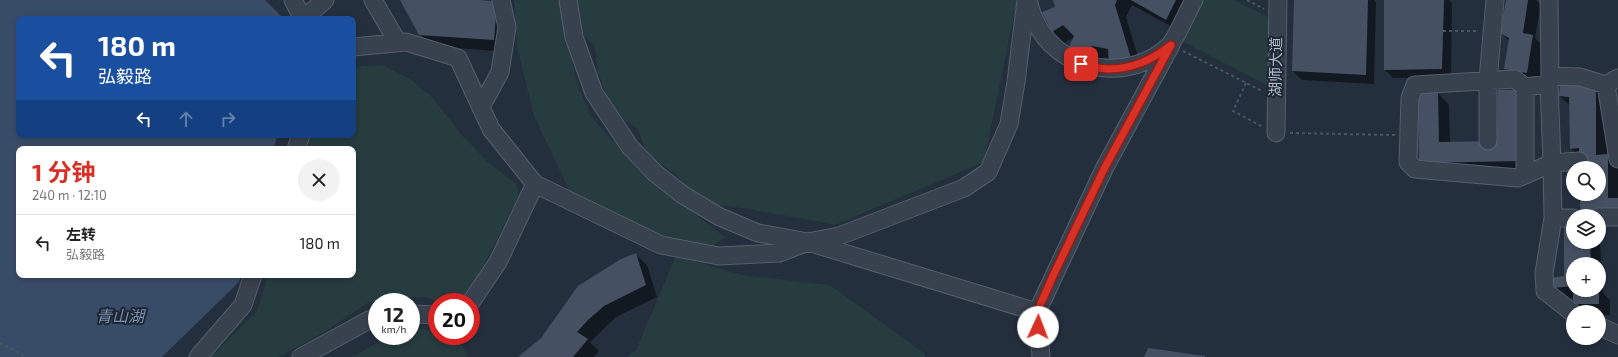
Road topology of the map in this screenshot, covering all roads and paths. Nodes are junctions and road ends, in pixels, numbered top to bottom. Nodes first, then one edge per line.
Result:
1 (293, 0) edge
2 (325, 0) edge
3 (373, 0) edge
4 (501, 0) edge
5 (568, 0) edge
6 (1027, 0) edge
7 (1194, 0) edge
8 (1247, 0) edge
9 (1495, 0) edge
10 (1549, 0) edge
11 (1277, 8) edge
12 (301, 16) edge
13 (306, 16) edge
14 (1443, 31) dead end
15 (1470, 31) dead end
16 (398, 43) junction
17 (1171, 45) junction
18 (356, 47) edge
19 (1488, 80) junction
20 (1549, 80) junction
21 (1612, 81) edge
22 (1246, 83) junction
23 (1525, 87) junction
24 (1275, 98) junction
25 (481, 107) junction
26 (1276, 133) junction
27 (1384, 135) dead end
28 (1488, 141) dead end
29 (1618, 159) edge
30 (1566, 162) edge
31 (1552, 163) junction
32 (1525, 175) junction
33 (534, 184) junction
34 (1606, 217) edge
35 (1618, 217) edge
36 (1553, 218) junction
37 (1566, 218) edge
38 (808, 242) junction
39 (252, 278) edge
40 (477, 293) edge
41 (1566, 308) edge
42 (1037, 312) junction
43 (368, 321) edge
44 (1606, 329) edge
45 (1618, 335) edge
46 (0, 342) edge
47 (26, 357) edge
48 (198, 357) edge
49 (301, 357) edge
50 (1041, 357) edge

1 - 12 street
2 - 13 street
3 - 16 street
4 - 25 street
5 - 38 street
6 - 17 street
6 - 38 street
7 - 17 street
8 - 11 path
9 - 19 street
10 - 20 street
11 - 24 street, 湖师大道
14 - 15 path
16 - 18 street
16 - 25 street
17 - 22 path
17 - 42 street
19 - 23 street
19 - 28 street
19 - 32 street
20 - 21 street
20 - 23 street
20 - 31 street
21 - 29 street
22 - 24 path
22 - 26 path
23 - 32 street
24 - 26 street, 湖师大道
25 - 33 street
26 - 27 path
30 - 31 street
31 - 32 street
31 - 36 street
33 - 38 street
33 - 40 street
34 - 35 street
36 - 37 street
36 - 41 street
38 - 42 street
39 - 48 street
42 - 50 street
43 - 49 street
44 - 45 street
46 - 47 path

